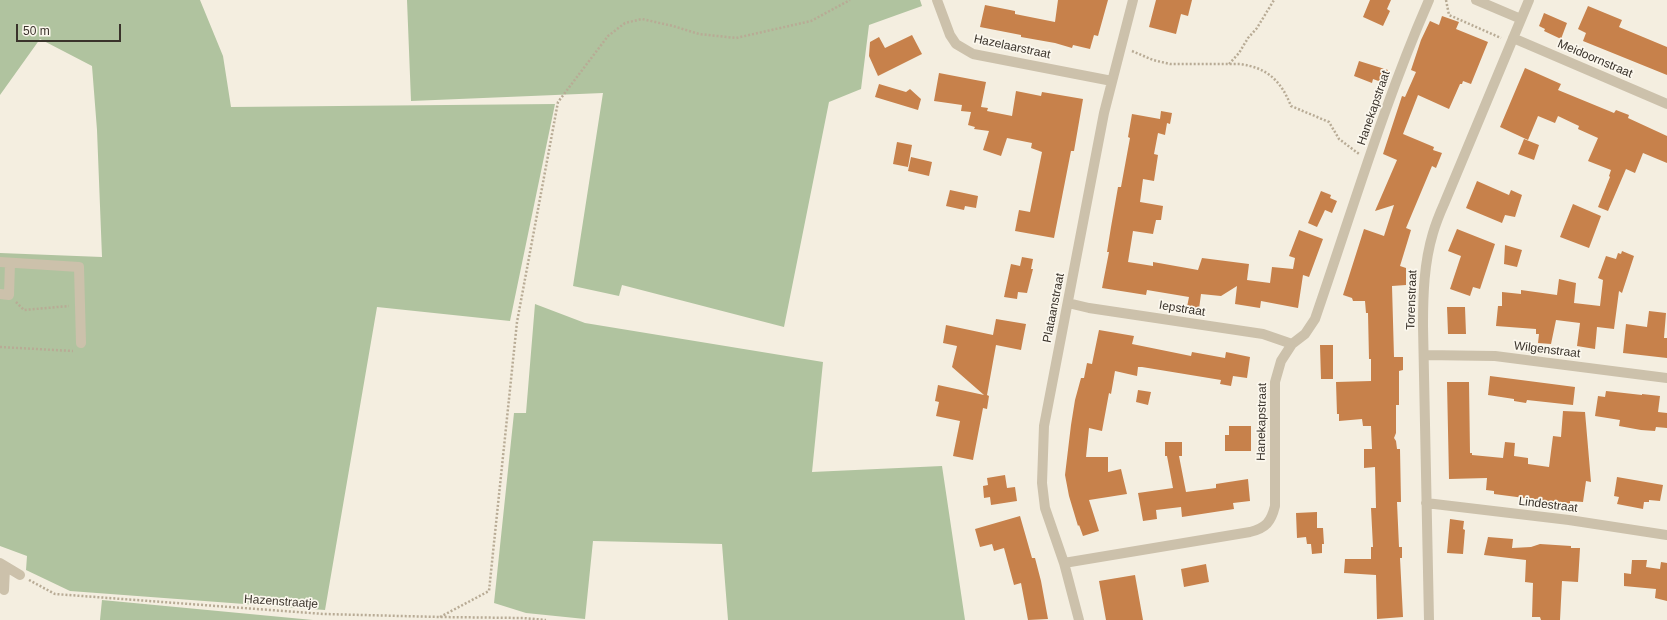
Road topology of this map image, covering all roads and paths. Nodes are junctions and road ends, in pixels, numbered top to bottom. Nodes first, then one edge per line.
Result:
1 (850, 0) edge
2 (937, 0) edge
3 (1133, 0) edge
4 (1274, 0) edge
5 (1429, 0) edge
6 (1446, 0) edge
7 (1476, 0) edge
8 (1529, 0) edge
9 (1521, 19) junction
10 (1512, 40) junction
11 (1120, 46) junction
12 (1229, 64) junction
13 (1112, 81) junction
14 (1667, 104) edge
15 (1369, 162) junction
16 (5, 262) edge
17 (4, 294) edge
18 (1068, 303) junction
19 (80, 305) junction
20 (1292, 344) junction
21 (0, 347) edge
22 (79, 347) joint
23 (1424, 355) junction
24 (1667, 378) edge
25 (1426, 503) junction
26 (1667, 535) edge
27 (1064, 563) junction
28 (3, 566) edge
29 (20, 575) joint
30 (4, 590) dead end
31 (440, 617) junction
32 (523, 619) edge
33 (546, 620) edge
34 (1079, 620) edge
35 (1429, 620) edge

1 - 31 path
2 - 13 street, Hazelaarstraat
3 - 11 street, Plataanstraat
4 - 12 path
5 - 15 street, Hanekapstraat
6 - 10 path
7 - 9 street
8 - 9 street, Torenstraat
9 - 10 street, Torenstraat
10 - 14 street, Meidoornstraat
10 - 23 street, Torenstraat
11 - 12 path
11 - 13 street, Plataanstraat
12 - 15 path
13 - 18 street, Plataanstraat
15 - 20 street, Hanekapstraat
16 - 17 street
16 - 19 street
17 - 19 path
18 - 20 street, Iepstraat
18 - 27 street, Plataanstraat
19 - 22 street
20 - 27 street, Hanekapstraat
21 - 22 path
23 - 24 street, Wilgenstraat
23 - 25 street, Torenstraat
25 - 26 street, Lindestraat
25 - 35 street, Torenstraat
27 - 34 street, Plataanstraat
28 - 29 street
28 - 30 street
29 - 31 path, Hazenstraatje
31 - 32 path, Hazenstraatje
32 - 33 path, Hazenstraatje

